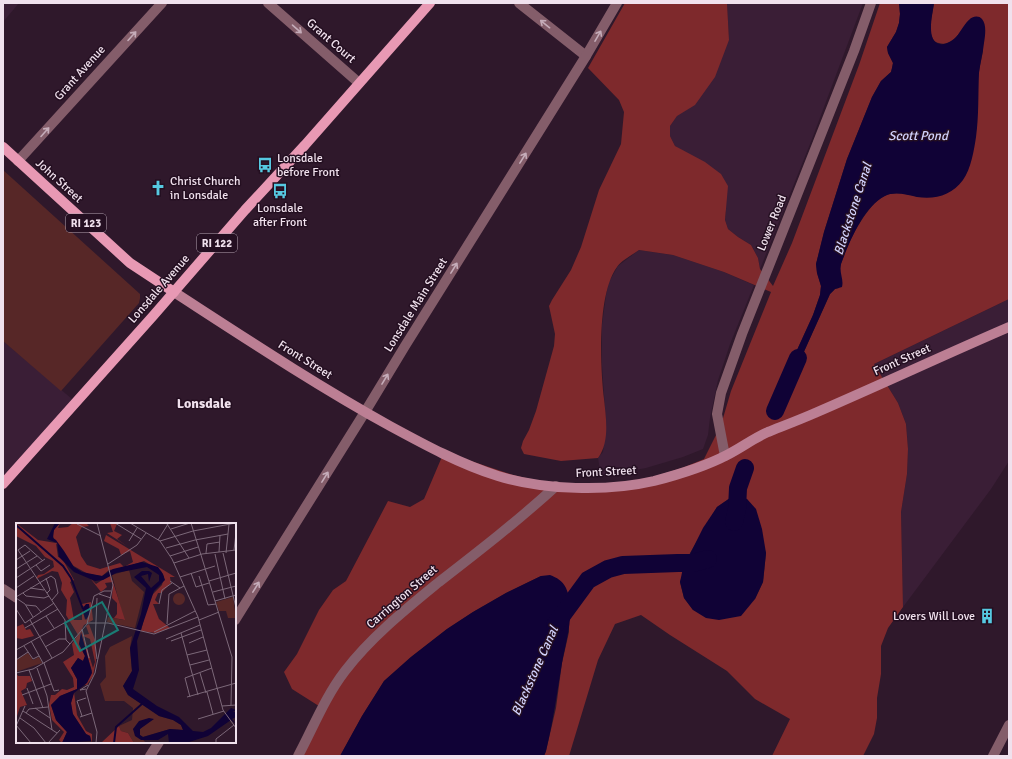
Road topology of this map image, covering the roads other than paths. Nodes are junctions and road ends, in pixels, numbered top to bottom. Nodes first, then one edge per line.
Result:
1 (162, 3) edge
2 (268, 3) edge
3 (430, 3) edge
4 (519, 3) edge
5 (617, 3) edge
6 (871, 3) edge
7 (586, 56) junction
8 (359, 83) junction
9 (3, 147) edge
10 (18, 161) junction
11 (174, 292) junction
12 (1009, 327) edge
13 (365, 412) junction
14 (726, 456) junction
15 (3, 484) edge
16 (556, 486) junction
17 (3, 589) edge
18 (16, 597) edge
19 (236, 618) edge
20 (1009, 725) edge
21 (157, 743) edge
22 (150, 756) edge
23 (298, 756) edge
24 (993, 756) edge

10 -> 1 street, Grant Avenue
2 -> 8 street, Grant Court
3 - 8 main road, Lonsdale Avenue / RI 122
7 -> 4 street
7 -> 5 street, Lonsdale Main Street
6 - 14 street, Lower Road
13 -> 7 street, Lonsdale Main Street
8 - 11 main road, Lonsdale Avenue / RI 122
9 - 10 main road, John Street / RI 123
10 - 11 main road, John Street / RI 123
11 - 13 main road, Front Street / RI 123
11 - 15 main road, Lonsdale Avenue / RI 122
12 - 14 main road, Front Street / RI 123
13 - 16 main road, Front Street / RI 123
19 -> 13 street, Lonsdale Main Street
14 - 16 main road, Front Street / RI 123
16 - 23 street, Carrington Street
17 - 18 street
20 - 24 street
21 - 22 street

